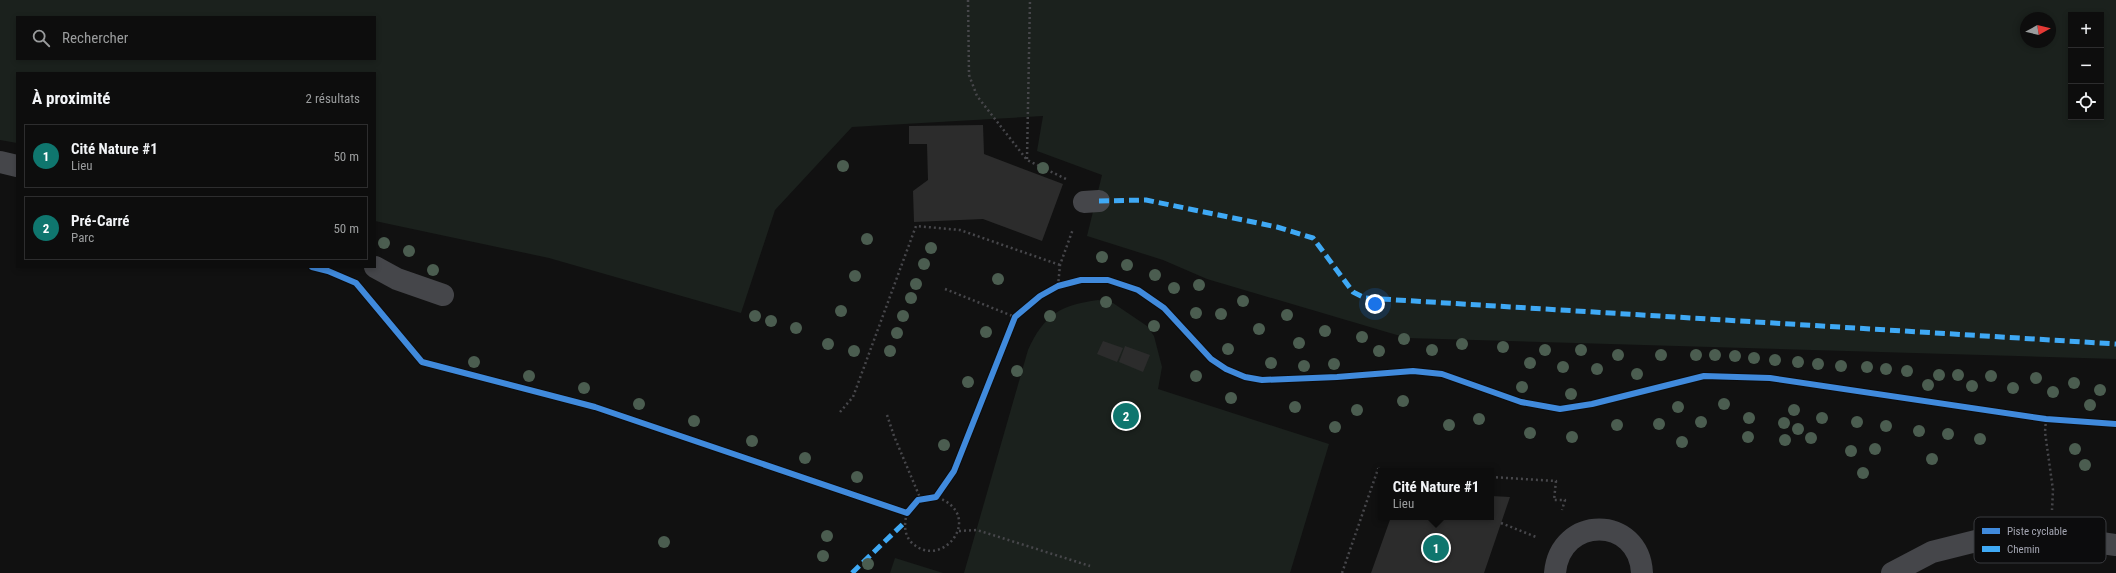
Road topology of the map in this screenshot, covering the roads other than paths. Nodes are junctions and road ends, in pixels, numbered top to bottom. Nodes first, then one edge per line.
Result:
1 (0, 162) edge
2 (16, 166) edge
3 (376, 268) edge
4 (443, 295) dead end
5 (1974, 542) edge
6 (2106, 544) edge
7 (2116, 545) edge
8 (1555, 573) edge
9 (1642, 573) edge
10 (1892, 573) edge

1 - 2 lane
3 - 4 lane
5 - 10 lane
6 - 7 lane
8 - 9 lane

